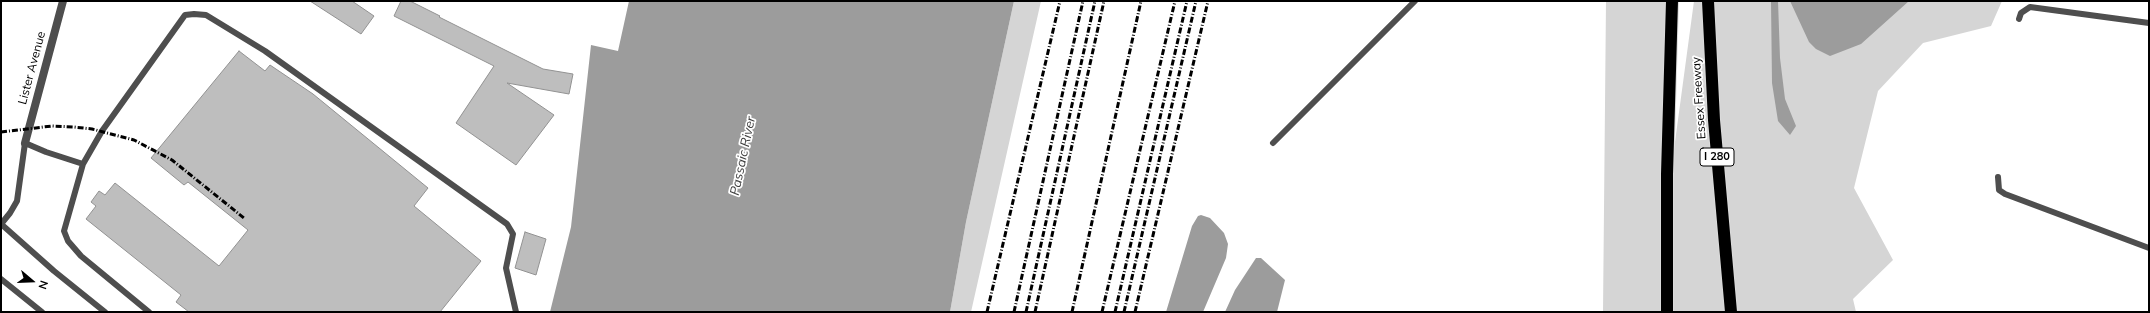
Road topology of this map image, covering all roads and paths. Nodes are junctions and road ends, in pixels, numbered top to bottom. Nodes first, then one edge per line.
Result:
1 (63, 1) edge
2 (1415, 1) edge
3 (1672, 1) edge
4 (1708, 1) edge
5 (2019, 19) dead end
6 (2149, 23) edge
7 (25, 142) junction
8 (1273, 144) dead end
9 (83, 164) junction
10 (1998, 177) dead end
11 (1, 224) edge
12 (2149, 248) edge
13 (1, 279) edge
14 (42, 312) edge
15 (105, 312) edge
16 (149, 312) edge
17 (516, 312) edge
18 (1667, 312) edge
19 (1731, 312) edge

1 - 7 street, Lister Avenue
2 - 8 lane
3 - 18 highway
4 - 19 highway, Essex Freeway / I 280
5 - 6 lane
7 - 9 lane
7 - 11 lane
9 - 16 lane
9 - 17 lane
10 - 12 lane
11 - 15 lane
13 - 14 lane

